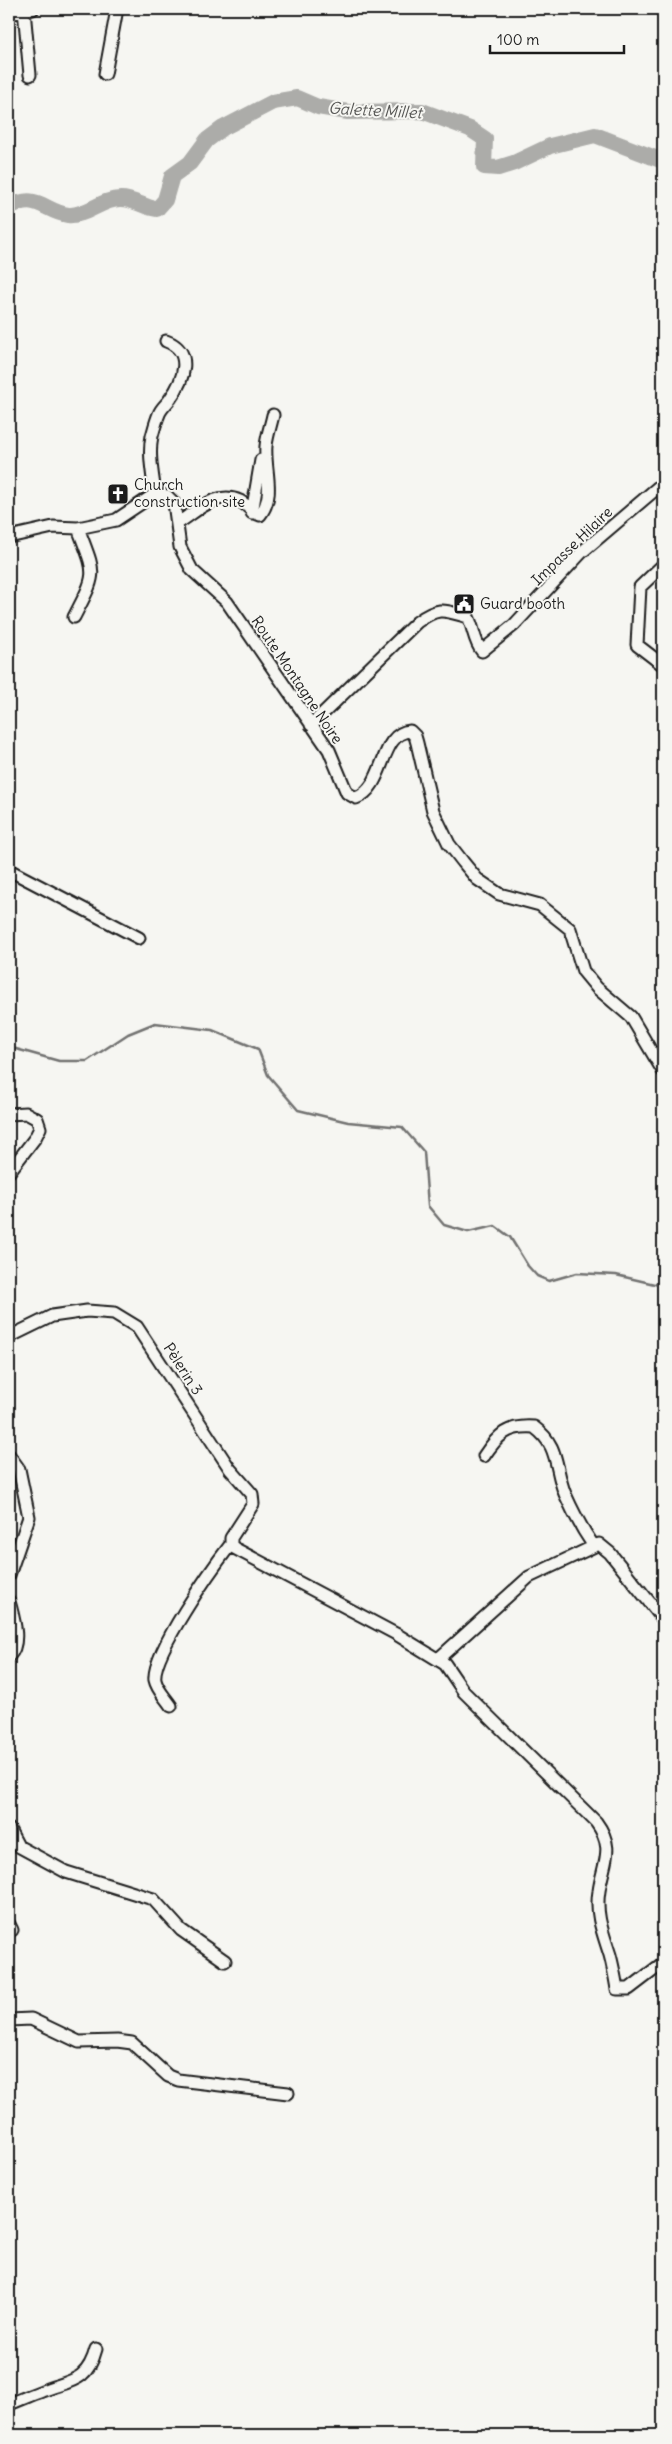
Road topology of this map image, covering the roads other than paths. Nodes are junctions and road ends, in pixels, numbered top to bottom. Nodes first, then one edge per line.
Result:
1 (117, 9) edge
2 (28, 10) edge
3 (9, 14) edge
4 (30, 74) dead end
5 (105, 74) dead end
6 (166, 341) dead end
7 (273, 415) dead end
8 (262, 455) dead end
9 (663, 483) edge
10 (155, 494) junction
11 (252, 512) junction
12 (178, 523) junction
13 (78, 528) junction
14 (9, 537) edge
15 (663, 565) edge
16 (74, 617) dead end
17 (663, 664) edge
18 (311, 725) junction
19 (9, 870) edge
20 (139, 938) dead end
21 (663, 1072) edge
22 (9, 1114) edge
23 (9, 1172) edge
24 (9, 1337) edge
25 (9, 1454) edge
26 (484, 1456) dead end
27 (232, 1544) junction
28 (593, 1545) junction
29 (9, 1575) edge
30 (9, 1601) edge
31 (663, 1619) edge
32 (9, 1656) edge
33 (438, 1659) junction
34 (171, 1706) dead end
35 (9, 1829) edge
36 (225, 1961) dead end
37 (663, 1964) edge
38 (9, 2020) edge
39 (288, 2093) dead end
40 (96, 2349) dead end
41 (9, 2404) edge

1 - 5 street
2 - 3 street
2 - 4 street
6 - 10 street
7 - 11 street
8 - 11 street
9 - 18 street, Impasse Hilaire
10 - 12 street, Route Montagne Noire
10 - 13 street
11 - 12 street
12 - 18 street, Route Montagne Noire
13 - 14 street
13 - 16 street
15 - 17 street
18 - 21 street, Route Montagne Noire
19 - 20 street
22 - 23 street
24 - 27 street, Pèlerin 3
25 - 29 street
26 - 28 street
27 - 33 street
27 - 34 street, Pèlerin 3
28 - 31 street
28 - 33 street
30 - 32 street
33 - 37 street
35 - 36 street
38 - 39 street
40 - 41 street

